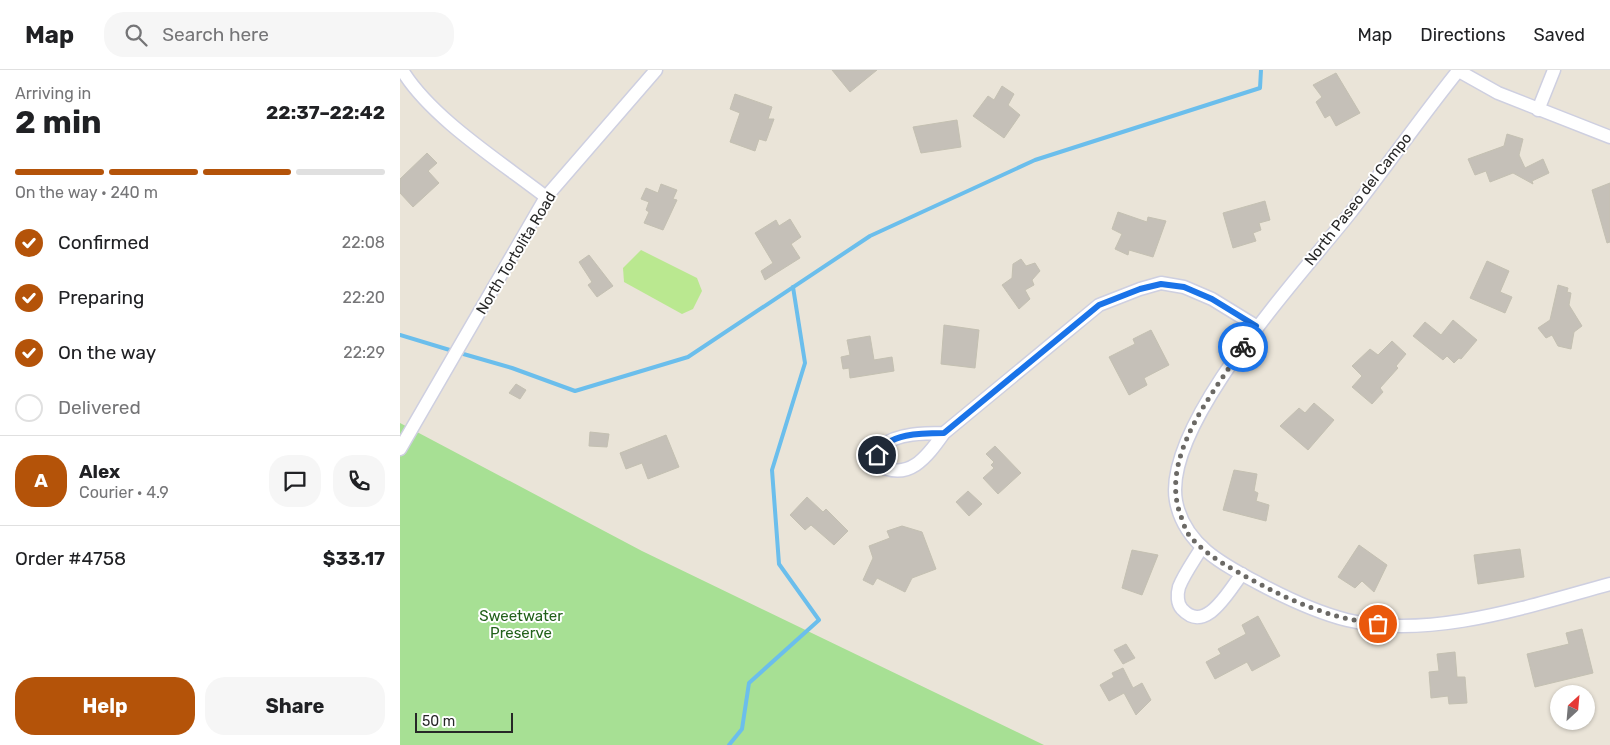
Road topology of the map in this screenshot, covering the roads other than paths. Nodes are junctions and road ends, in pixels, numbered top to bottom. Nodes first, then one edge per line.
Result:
1 (402, 70) edge
2 (656, 70) edge
3 (1554, 70) edge
4 (1458, 71) edge
5 (1538, 110) junction
6 (1610, 137) edge
7 (546, 197) junction
8 (1256, 326) junction
9 (944, 433) junction
10 (400, 449) edge
11 (1202, 546) junction
12 (1242, 574) junction
13 (1610, 584) edge

1 - 7 street
2 - 7 street, North Tortolita Road
3 - 5 street
4 - 5 street
4 - 8 street, North Paseo del Campo
5 - 6 street
7 - 10 street, North Tortolita Road
8 - 9 street
8 - 11 street, North Paseo del Campo
9 - 9 street
11 - 12 street, North Paseo del Campo
11 - 12 street
12 - 13 street, North Paseo del Campo

